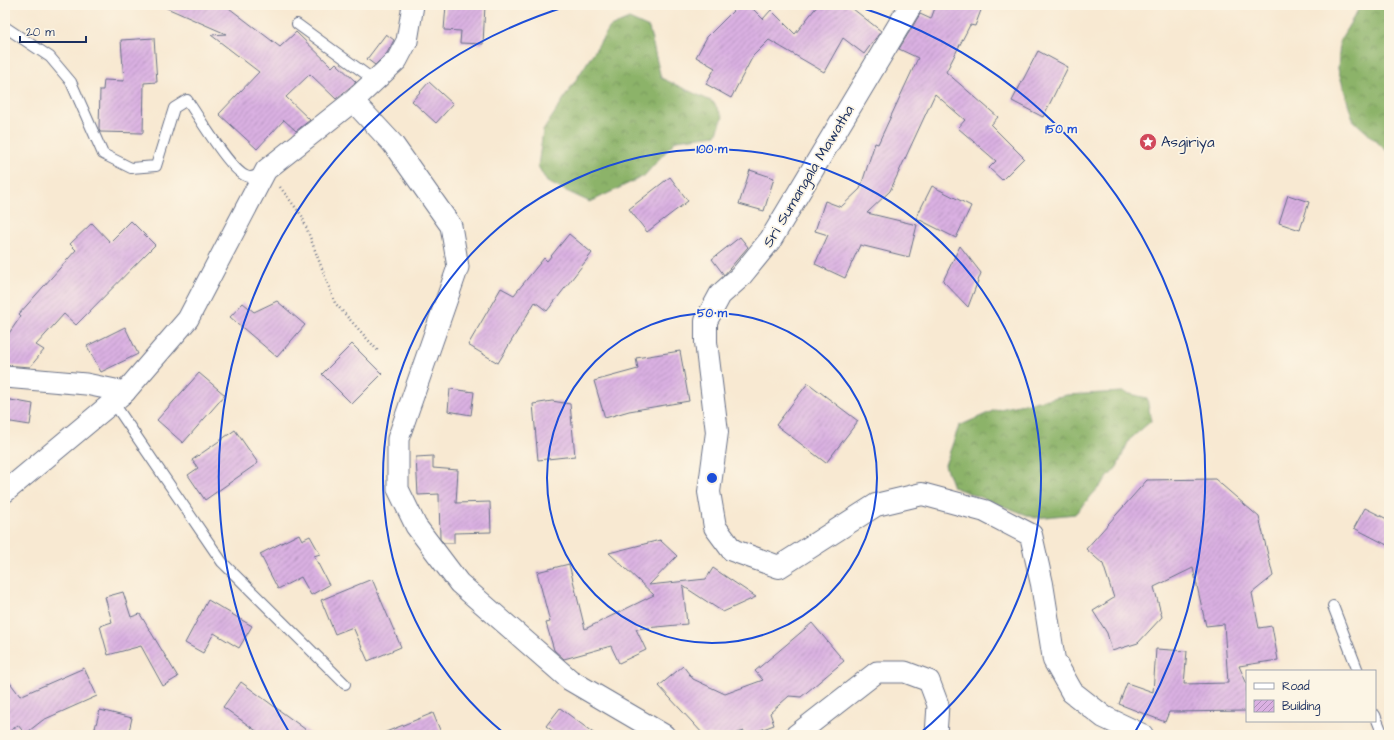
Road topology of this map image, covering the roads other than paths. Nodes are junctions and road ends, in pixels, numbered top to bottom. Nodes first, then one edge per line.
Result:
1 (413, 5) edge
2 (911, 5) edge
3 (297, 24) dead end
4 (5, 27) edge
5 (374, 80) junction
6 (353, 101) junction
7 (266, 170) junction
8 (5, 378) edge
9 (119, 397) junction
10 (5, 492) edge
11 (1333, 606) dead end
12 (1358, 670) edge
13 (346, 684) dead end
14 (1376, 718) edge
15 (664, 735) edge
16 (796, 735) edge
17 (936, 735) edge
18 (1142, 735) edge
19 (1383, 735) edge

1 - 5 street
2 - 18 street, Sri Sumangala Mawatha
3 - 5 lane
4 - 7 lane
5 - 6 street
6 - 7 street
6 - 15 street
7 - 9 street
8 - 9 street
9 - 10 street
9 - 13 lane
11 - 12 lane
14 - 19 lane
16 - 17 street

